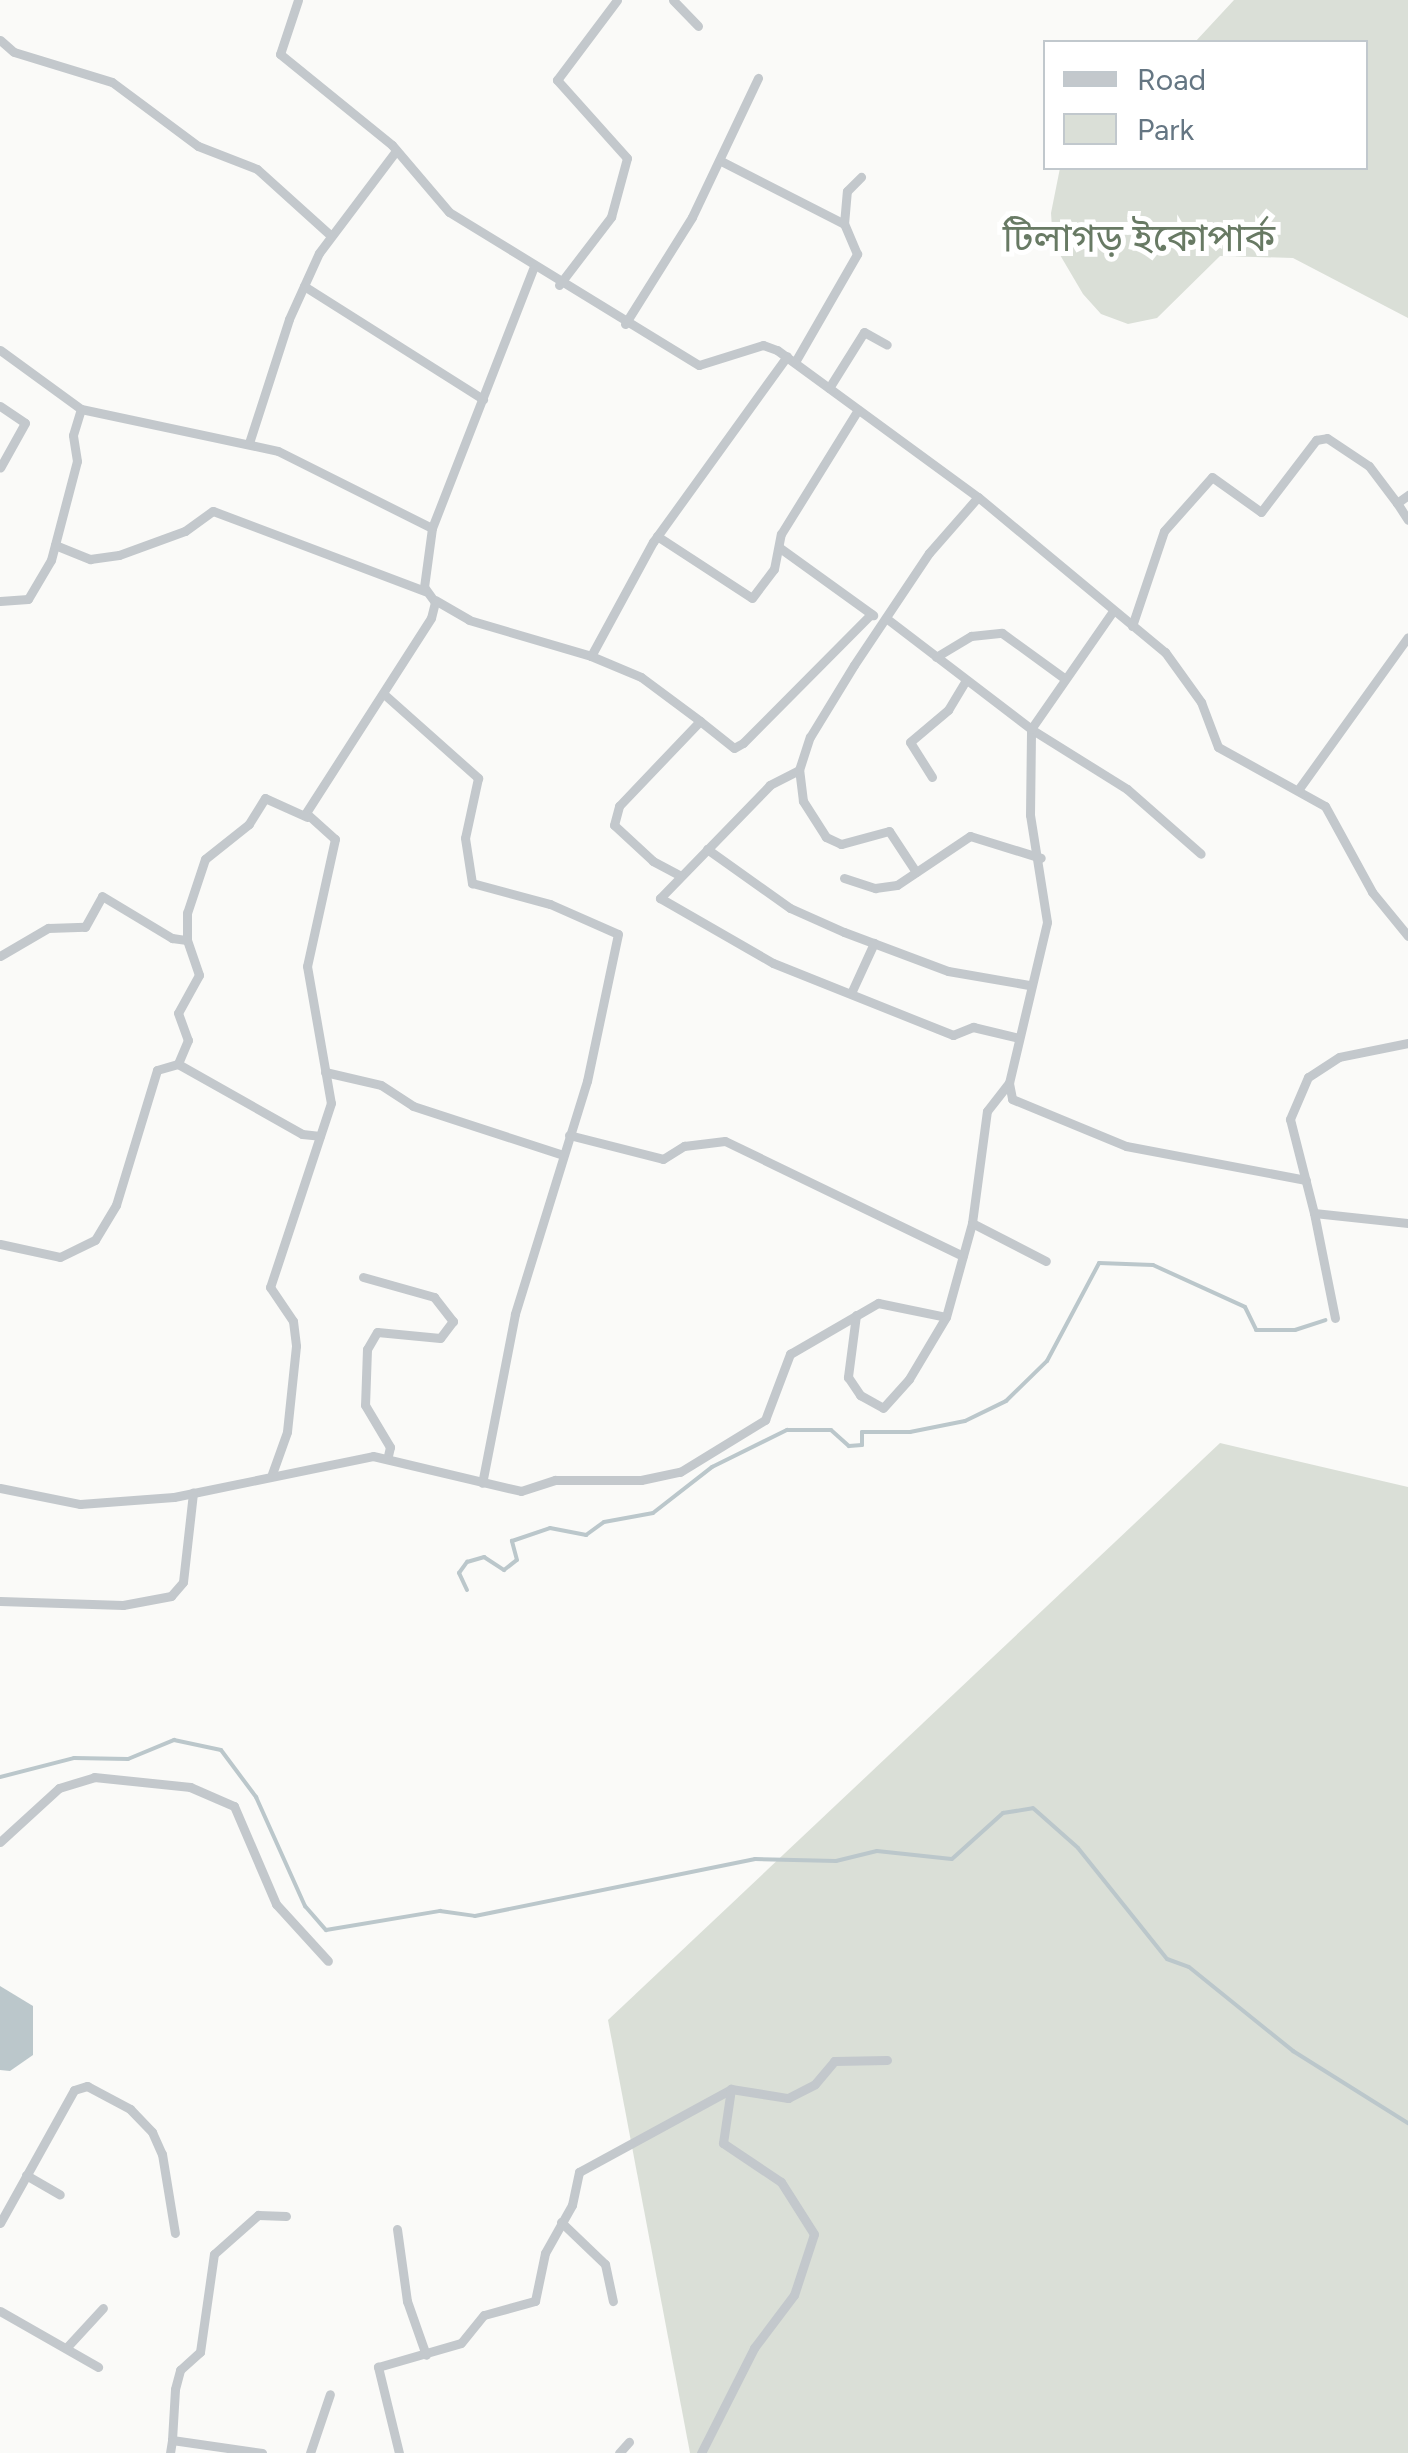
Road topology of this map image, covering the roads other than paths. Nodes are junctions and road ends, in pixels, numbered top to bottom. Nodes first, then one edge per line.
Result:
1 (298, 0) edge
2 (617, 0) edge
3 (673, 0) edge
4 (698, 26) dead end
5 (0, 40) edge
6 (758, 78) dead end
7 (396, 151) junction
8 (721, 161) junction
9 (861, 177) dead end
10 (844, 224) junction
11 (330, 235) junction
12 (534, 269) junction
13 (559, 285) junction
14 (304, 286) junction
15 (624, 324) junction
16 (887, 346) dead end
17 (0, 350) edge
18 (791, 359) junction
19 (829, 388) junction
20 (482, 399) junction
21 (0, 406) edge
22 (81, 409) junction
23 (858, 410) junction
24 (249, 443) junction
25 (0, 468) edge
26 (1408, 496) edge
27 (978, 497) junction
28 (1396, 504) junction
29 (1408, 520) edge
30 (432, 528) junction
31 (657, 536) junction
32 (55, 545) junction
33 (780, 548) junction
34 (425, 590) junction
35 (434, 599) junction
36 (0, 601) edge
37 (1113, 611) junction
38 (871, 614) junction
39 (885, 620) junction
40 (1132, 626) junction
41 (1408, 637) edge
42 (592, 656) junction
43 (936, 657) junction
44 (1064, 678) junction
45 (966, 680) junction
46 (385, 695) junction
47 (700, 722) junction
48 (1030, 730) junction
49 (799, 770) junction
50 (932, 778) dead end
51 (1298, 790) junction
52 (307, 818) junction
53 (708, 848) junction
54 (1201, 854) dead end
55 (1041, 858) junction
56 (916, 872) junction
57 (681, 876) junction
58 (844, 878) dead end
59 (1408, 936) edge
60 (186, 940) junction
61 (874, 943) junction
62 (0, 956) edge
63 (1029, 985) junction
64 (852, 991) junction
65 (1019, 1038) junction
66 (1408, 1043) edge
67 (178, 1064) junction
68 (325, 1072) junction
69 (1009, 1084) junction
70 (569, 1135) junction
71 (320, 1136) junction
72 (562, 1156) junction
73 (1306, 1180) junction
74 (1314, 1212) junction
75 (972, 1223) junction
76 (1408, 1223) edge
77 (0, 1244) edge
78 (963, 1256) junction
79 (1046, 1261) dead end
80 (363, 1277) dead end
81 (856, 1316) junction
82 (946, 1317) junction
83 (1335, 1318) dead end
84 (388, 1456) junction
85 (272, 1474) junction
86 (482, 1484) junction
87 (0, 1488) edge
88 (193, 1493) junction
89 (0, 1600) edge
90 (0, 1842) edge
91 (328, 1962) dead end
92 (887, 2060) dead end
93 (731, 2089) junction
94 (26, 2175) junction
95 (60, 2195) dead end
96 (286, 2216) dead end
97 (561, 2222) junction
98 (0, 2223) edge
99 (397, 2228) dead end
100 (175, 2233) dead end
101 (612, 2301) dead end
102 (103, 2308) dead end
103 (0, 2311) edge
104 (66, 2347) junction
105 (426, 2355) junction
106 (98, 2368) dead end
107 (330, 2394) dead end
108 (172, 2440) junction
109 (630, 2442) dead end
110 (170, 2453) edge
111 (262, 2453) edge
112 (310, 2453) edge
113 (399, 2453) edge
114 (619, 2453) edge
115 (701, 2453) edge

1 - 7 street
2 - 13 street
3 - 4 street
5 - 11 street
6 - 8 street
7 - 11 street
7 - 12 street
8 - 10 street
8 - 15 street
9 - 10 street
10 - 18 street
11 - 14 street
12 - 13 street
12 - 20 street
13 - 15 street
14 - 20 street
14 - 24 street
15 - 18 street
16 - 19 street
17 - 22 street
18 - 19 street
18 - 31 street
19 - 23 street
20 - 30 street
21 - 25 street
22 - 24 street
22 - 32 street
23 - 27 street
23 - 33 street
24 - 30 street
26 - 28 street
27 - 37 street
27 - 39 street
28 - 29 street
28 - 40 street
30 - 34 street
31 - 33 street
31 - 42 street
32 - 34 street
32 - 36 street
33 - 38 street
34 - 35 street
35 - 42 street
35 - 46 street
37 - 40 street
37 - 44 street
38 - 39 street
38 - 47 street
39 - 43 street
39 - 49 street
40 - 51 street
41 - 51 street
42 - 47 street
43 - 44 street
43 - 45 street
44 - 48 street
45 - 48 street
45 - 50 street
46 - 52 street
46 - 70 street
47 - 57 street
48 - 54 street
48 - 55 street
49 - 53 street
49 - 56 street
51 - 59 street
52 - 60 street
52 - 68 street
53 - 57 street
53 - 61 street
55 - 56 street
55 - 63 street
56 - 58 street
57 - 64 street
60 - 62 street
60 - 67 street
61 - 63 street
61 - 64 street
63 - 65 street
64 - 65 street
65 - 69 street
66 - 73 street
67 - 71 street
67 - 77 street
68 - 71 street
68 - 72 street
69 - 73 street
69 - 75 street
70 - 72 street
70 - 78 street
71 - 85 street
72 - 86 street
73 - 74 street
74 - 76 street
74 - 83 street
75 - 78 street
75 - 79 street
78 - 82 street
80 - 84 street
81 - 82 street
81 - 82 street
81 - 86 street
84 - 85 street
84 - 86 street
85 - 88 street
87 - 88 street
88 - 89 street
90 - 91 street
92 - 93 street
93 - 97 street
93 - 115 street
94 - 95 street
94 - 98 street
94 - 100 street
96 - 108 street
97 - 101 street
97 - 105 street
99 - 105 street
102 - 104 street
103 - 104 street
104 - 106 street
105 - 113 street
107 - 112 street
108 - 110 street
108 - 111 street
109 - 114 street

